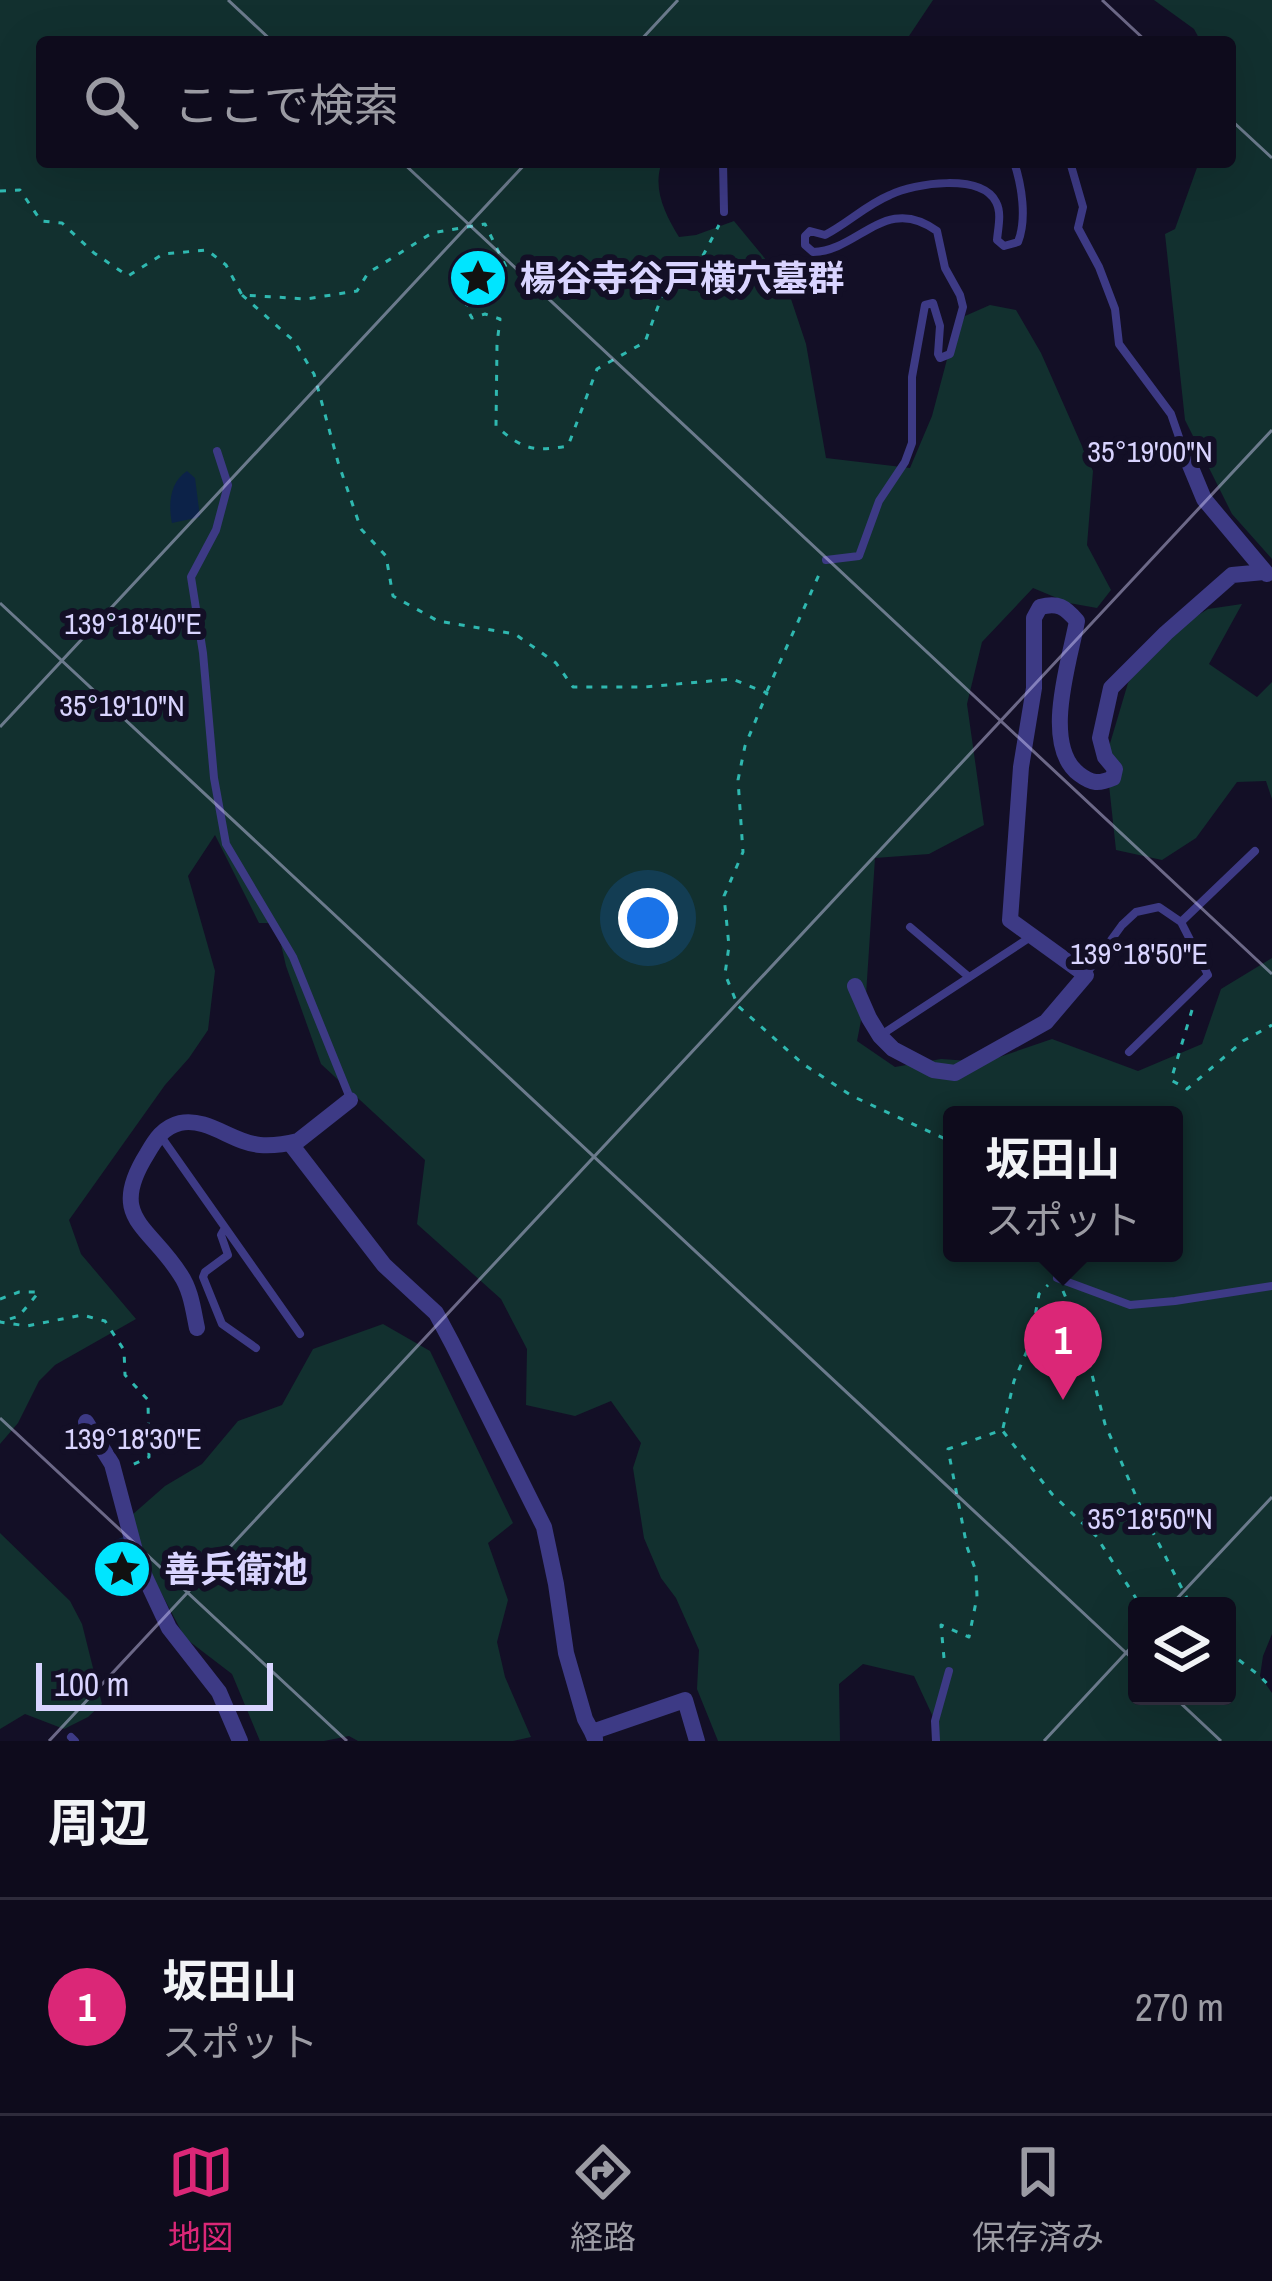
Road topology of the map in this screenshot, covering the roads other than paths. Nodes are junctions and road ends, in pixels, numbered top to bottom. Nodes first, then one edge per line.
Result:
1 (723, 168) edge
2 (1016, 168) edge
3 (1072, 168) edge
4 (724, 212) road end
5 (1182, 446) joint
6 (217, 451) dead end
7 (826, 560) road end
8 (1268, 575) edge
9 (1255, 851) dead end
10 (1181, 922) junction
11 (910, 927) dead end
12 (1031, 937) junction
13 (1086, 975) junction
14 (969, 977) junction
15 (855, 986) dead end
16 (880, 1036) junction
17 (1129, 1052) dead end
18 (350, 1100) joint
19 (159, 1134) junction
20 (290, 1143) junction
21 (225, 1228) junction
22 (1057, 1278) road end
23 (1272, 1286) edge
24 (196, 1328) dead end
25 (300, 1334) dead end
26 (256, 1348) dead end
27 (86, 1422) dead end
28 (949, 1671) road end
29 (594, 1736) edge
30 (240, 1741) edge
31 (697, 1741) edge
32 (936, 1741) edge

1 - 4 lane
2 - 7 lane
3 - 5 lane
5 - 8 street
6 - 18 lane
8 - 12 street
9 - 10 lane
10 - 13 lane
10 - 17 lane
11 - 14 lane
12 - 13 street
12 - 14 lane
13 - 16 street
14 - 16 lane
15 - 16 street
18 - 20 street
19 - 20 street
19 - 21 lane
19 - 24 street
20 - 29 street
21 - 25 lane
21 - 26 lane
22 - 23 lane
27 - 30 street
28 - 32 lane
29 - 31 street

